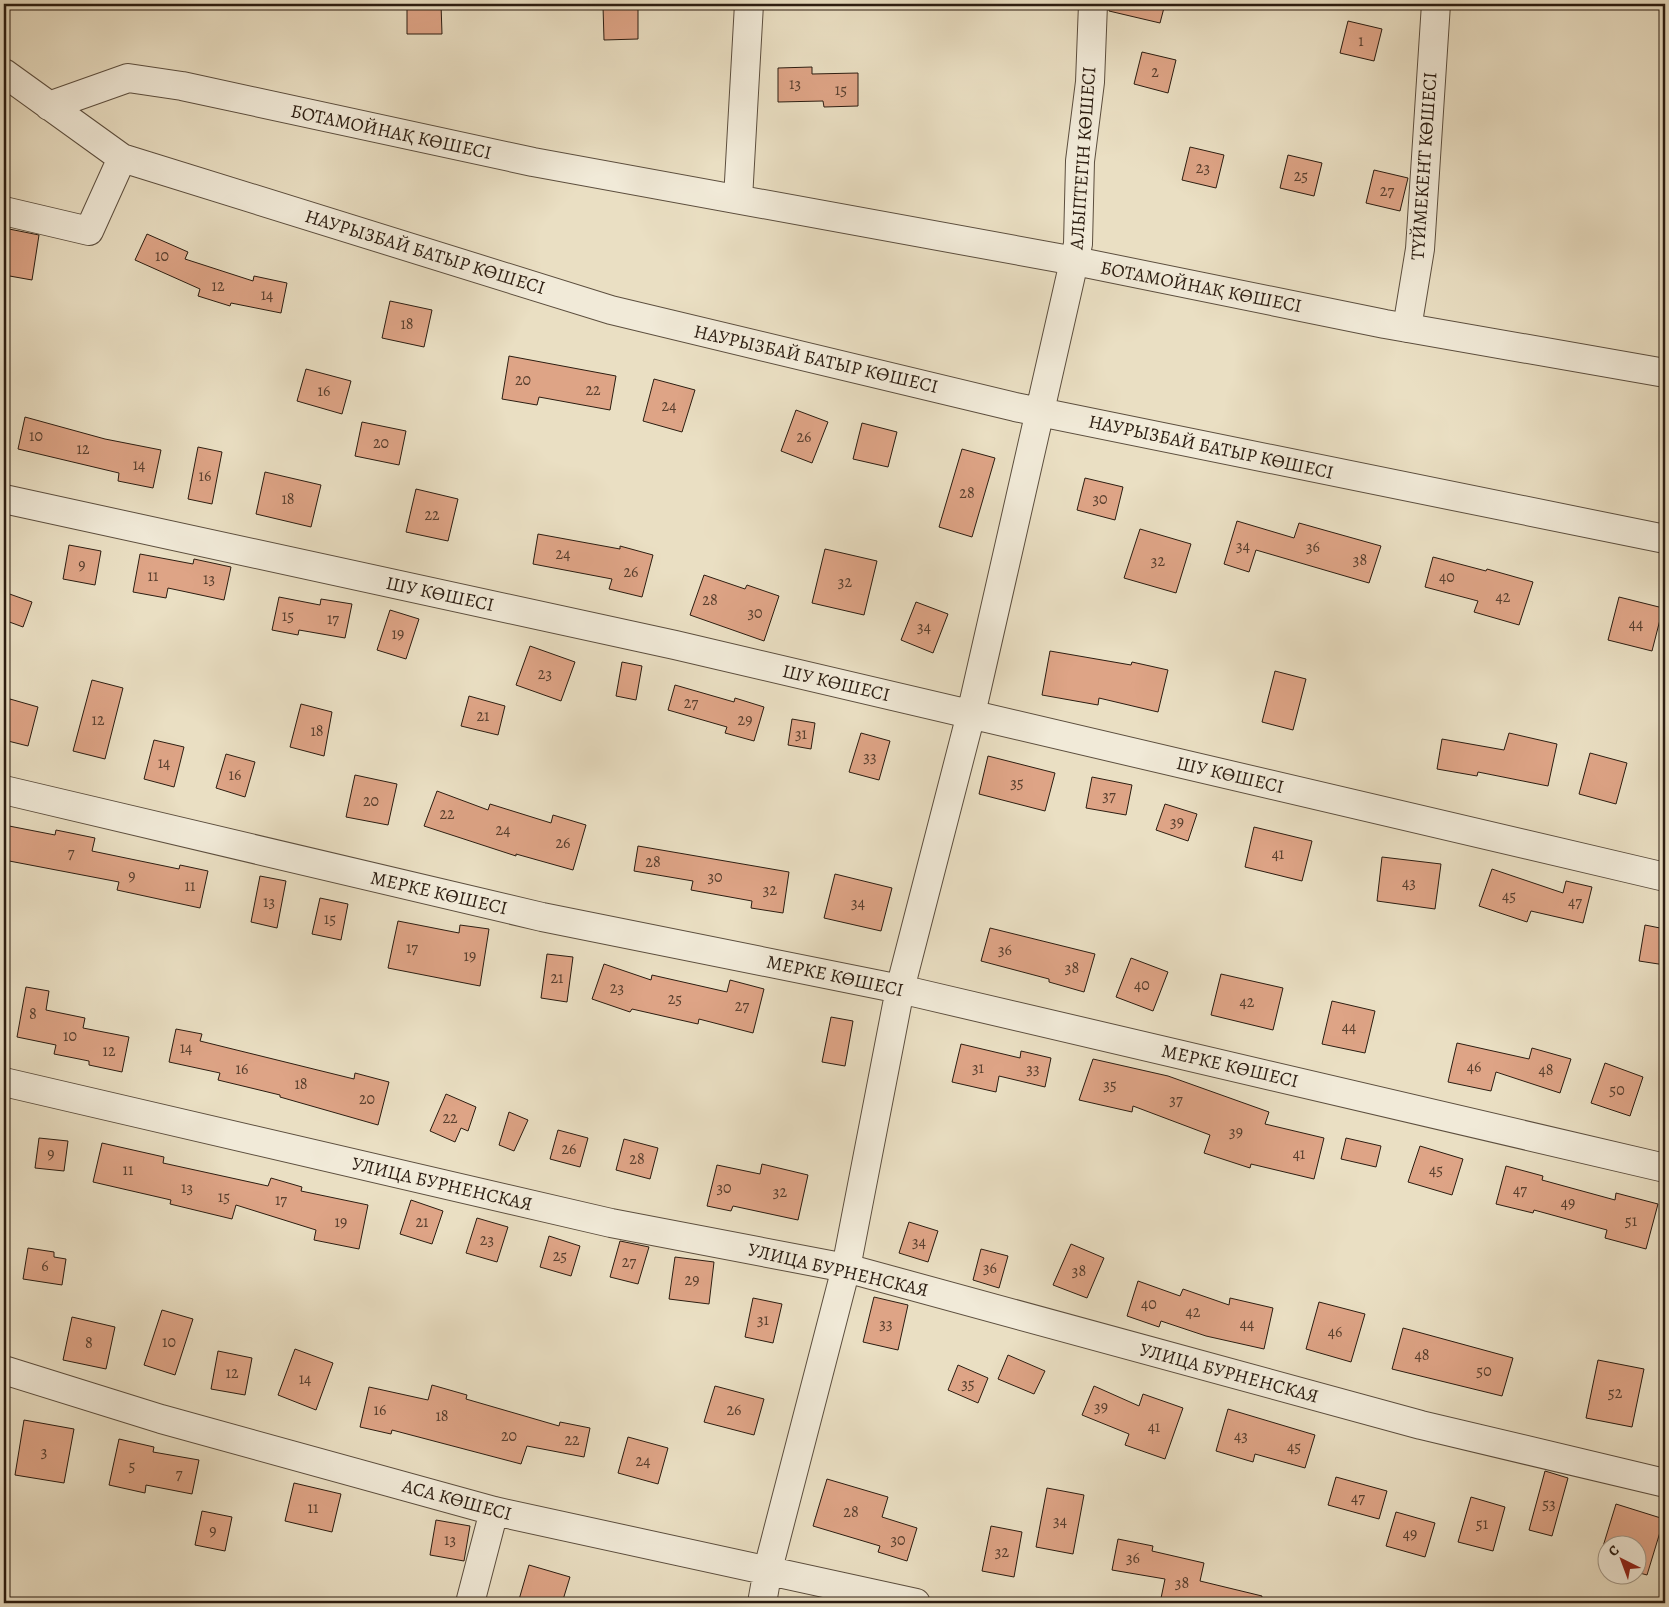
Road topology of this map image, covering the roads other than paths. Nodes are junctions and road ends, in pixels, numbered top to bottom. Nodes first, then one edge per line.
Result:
1 (749, 4) edge
2 (1093, 4) edge
3 (1436, 4) edge
4 (4, 73) edge
5 (49, 106) junction
6 (122, 158) junction
7 (738, 199) junction
8 (4, 211) edge
9 (1074, 261) junction
10 (1407, 328) junction
11 (1665, 373) edge
12 (1040, 412) junction
13 (4, 499) edge
14 (1665, 539) edge
15 (971, 714) junction
16 (4, 790) edge
17 (1665, 877) edge
18 (900, 989) junction
19 (4, 1082) edge
20 (1665, 1168) edge
21 (846, 1268) junction
22 (4, 1370) edge
23 (1665, 1483) edge
24 (494, 1510) junction
25 (768, 1569) junction
26 (470, 1603) edge
27 (762, 1603) edge
28 (916, 1603) edge

1 - 7 street
2 - 9 street, АЛЫПТЕГІН КӨШЕСІ
3 - 10 street, ТҮЙМЕКЕНТ КӨШЕСІ
4 - 5 street, НАУРЫЗБАЙ БАТЫР КӨШЕСІ
5 - 6 street, НАУРЫЗБАЙ БАТЫР КӨШЕСІ
5 - 7 street, БОТАМОЙНАҚ КӨШЕСІ
6 - 8 street
6 - 12 street, НАУРЫЗБАЙ БАТЫР КӨШЕСІ
7 - 9 street, БОТАМОЙНАҚ КӨШЕСІ
9 - 10 street, БОТАМОЙНАҚ КӨШЕСІ
9 - 12 street, АЛЫПТЕГІН КӨШЕСІ
10 - 11 street, БОТАМОЙНАҚ КӨШЕСІ
12 - 14 street, НАУРЫЗБАЙ БАТЫР КӨШЕСІ
12 - 15 street, АЛЫПТЕГІН КӨШЕСІ
13 - 15 street, ШУ КӨШЕСІ
15 - 17 street, ШУ КӨШЕСІ
15 - 18 street, АЛЫПТЕГІН КӨШЕСІ
16 - 18 street, МЕРКЕ КӨШЕСІ
18 - 20 street, МЕРКЕ КӨШЕСІ
18 - 21 street, АЛЫПТЕГІН КӨШЕСІ
19 - 21 street, УЛИЦА БУРНЕНСКАЯ
21 - 23 street, УЛИЦА БУРНЕНСКАЯ
21 - 25 street, АЛЫПТЕГІН КӨШЕСІ
22 - 24 street, АСА КӨШЕСІ
24 - 25 street, АСА КӨШЕСІ
24 - 26 street
25 - 27 street, АЛЫПТЕГІН КӨШЕСІ
25 - 28 street, АСА КӨШЕСІ

